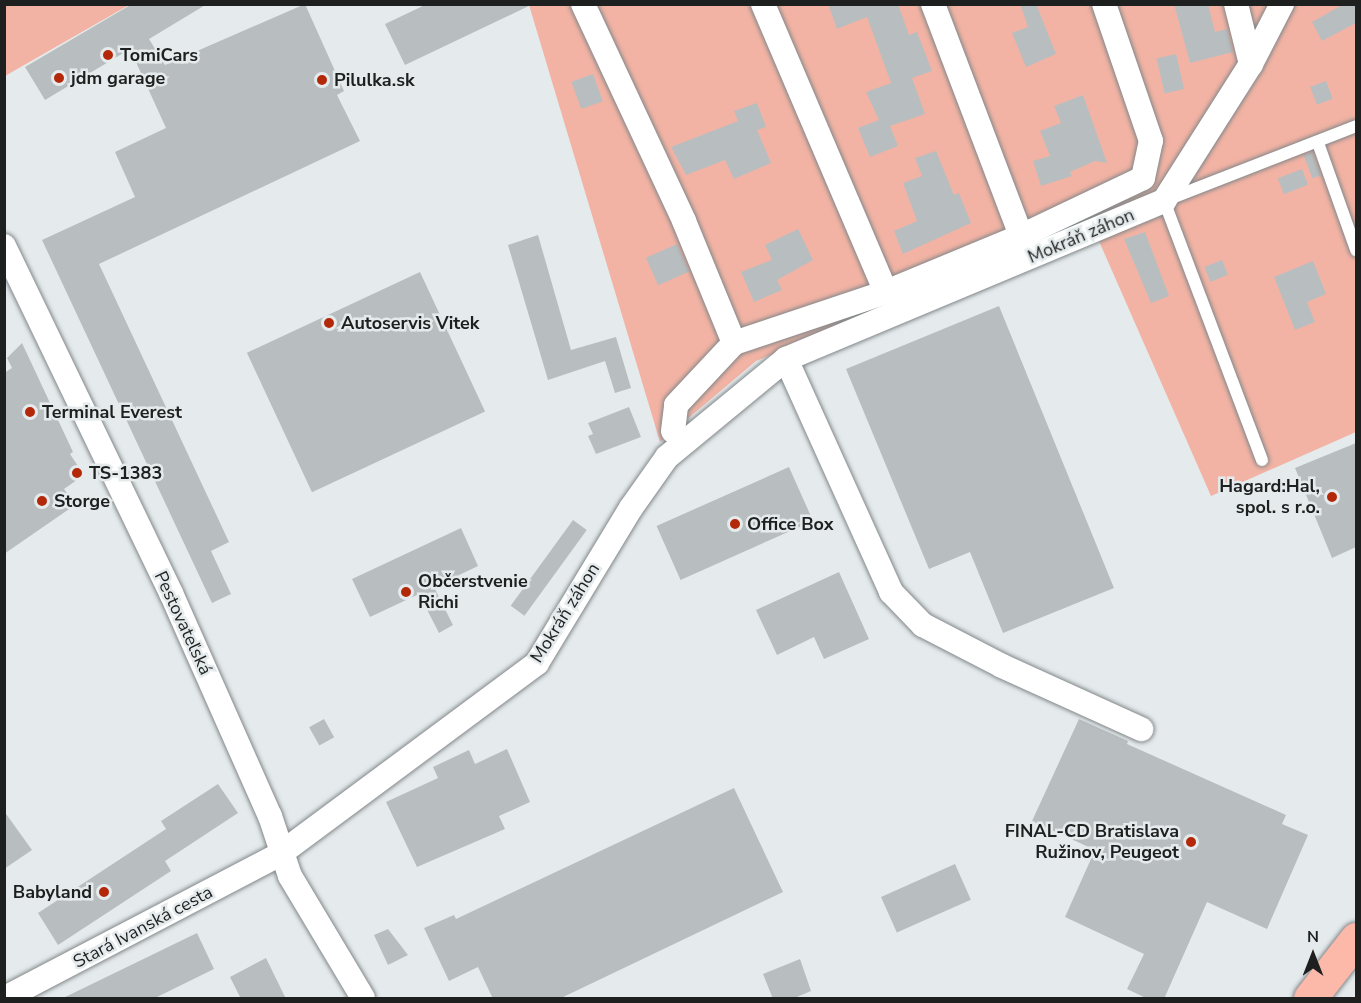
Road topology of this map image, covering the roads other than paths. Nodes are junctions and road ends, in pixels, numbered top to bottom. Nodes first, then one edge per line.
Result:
1 (583, 4) edge
2 (763, 4) edge
3 (933, 4) edge
4 (1104, 4) edge
5 (1236, 4) edge
6 (1282, 4) edge
7 (1251, 64) junction
8 (1356, 126) edge
9 (1318, 143) junction
10 (1164, 201) junction
11 (1021, 236) junction
12 (4, 246) edge
13 (1356, 250) edge
14 (886, 292) junction
15 (734, 343) junction
16 (786, 359) junction
17 (673, 441) junction
18 (1262, 460) dead end
19 (1141, 729) dead end
20 (280, 854) junction
21 (1356, 939) edge
22 (5, 999) edge
23 (363, 999) edge
24 (1310, 999) edge

1 - 15 street
2 - 14 street
3 - 11 street
4 - 11 street
5 - 7 street
6 - 7 street
7 - 10 street
8 - 9 lane
9 - 10 lane
9 - 13 lane
10 - 16 street, Mokráň záhon
10 - 18 lane
11 - 14 street
12 - 20 street, Pestovateľská
14 - 15 street
15 - 17 street
16 - 17 street, Mokráň záhon
16 - 19 street
17 - 20 street, Mokráň záhon
20 - 22 street, Stará Ivanská cesta
20 - 23 street, Pestovateľská
21 - 24 highway

